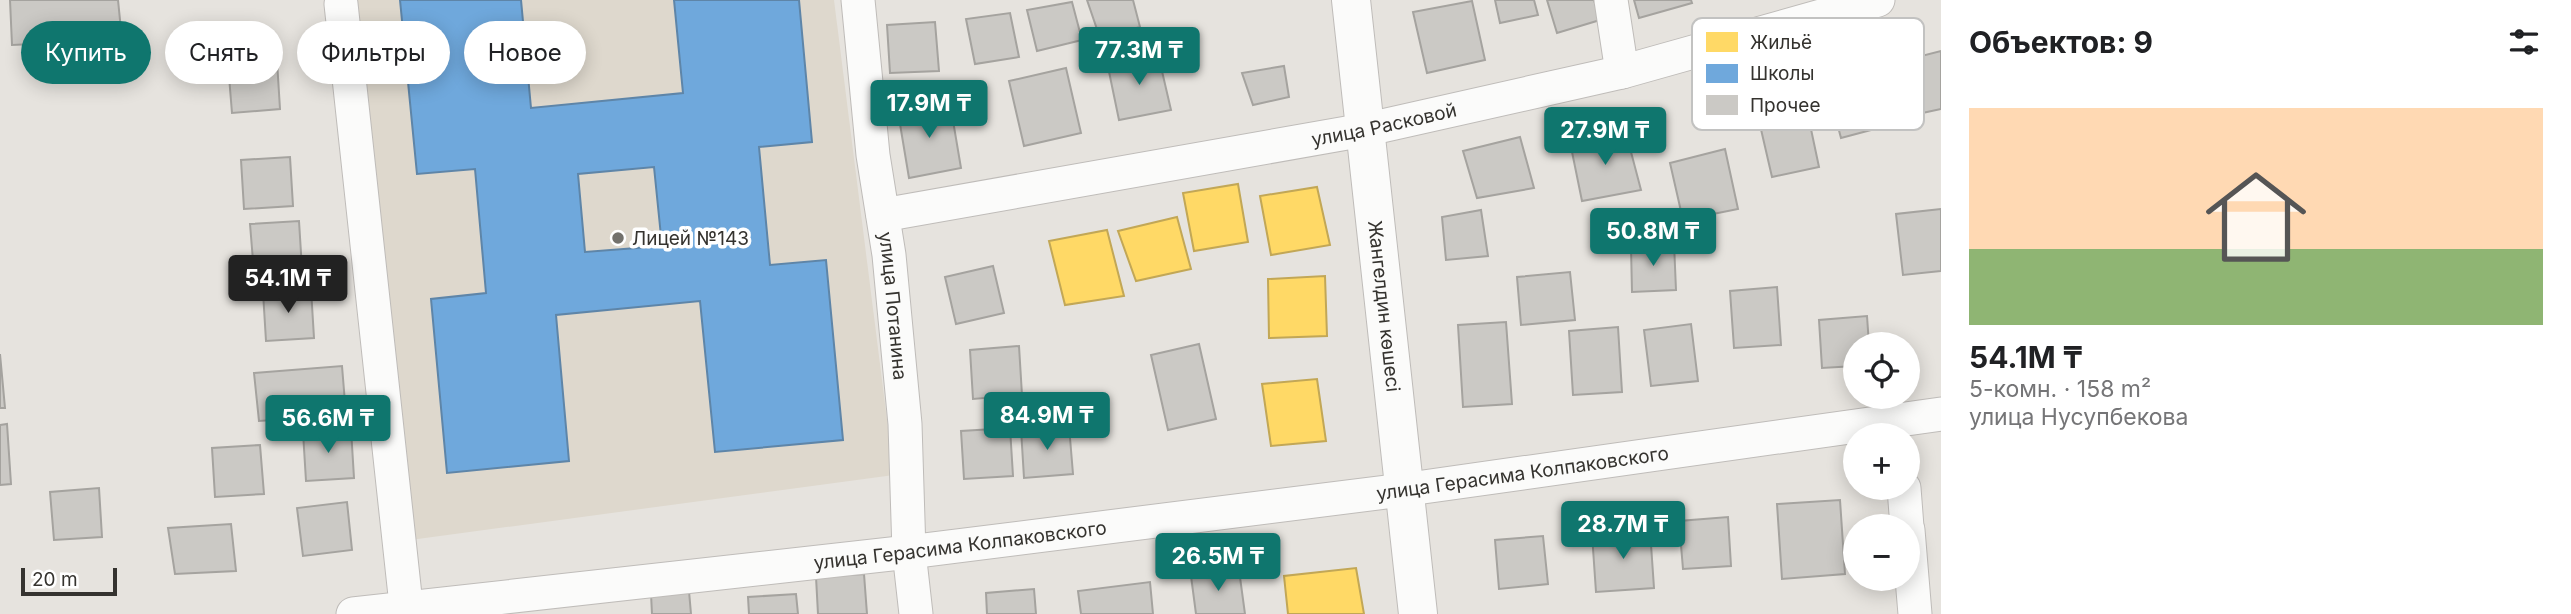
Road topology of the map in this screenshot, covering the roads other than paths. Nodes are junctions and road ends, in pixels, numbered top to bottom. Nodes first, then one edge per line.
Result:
1 (858, 0) edge
2 (1352, 0) edge
3 (1611, 0) edge
4 (1878, 0) edge
5 (341, 4) dead end
6 (1814, 18) edge
7 (1692, 52) edge
8 (1622, 72) junction
9 (1364, 130) junction
10 (883, 215) junction
11 (1941, 414) edge
12 (1911, 423) edge
13 (1843, 434) edge
14 (1402, 490) junction
15 (909, 552) junction
16 (1913, 591) edge
17 (406, 611) edge
18 (353, 614) edge
19 (916, 614) edge
20 (1418, 614) edge
21 (1915, 614) edge

1 - 10 street, улица Потанина
2 - 9 main road, Жангелдин көшесі
3 - 8 street
4 - 6 street, улица Расковой
5 - 17 street
7 - 8 street, улица Расковой
8 - 9 street, улица Расковой
9 - 10 street, улица Расковой
9 - 14 main road, Жангелдин көшесі
10 - 15 street, улица Потанина
11 - 12 street, улица Герасима Колпаковского
13 - 14 street, улица Герасима Колпаковского
14 - 15 street, улица Герасима Колпаковского
14 - 20 main road, Жангелдин көшесі
15 - 17 street, улица Герасима Колпаковского
15 - 19 street, улица Потанина
16 - 21 street
17 - 18 street, улица Герасима Колпаковского

